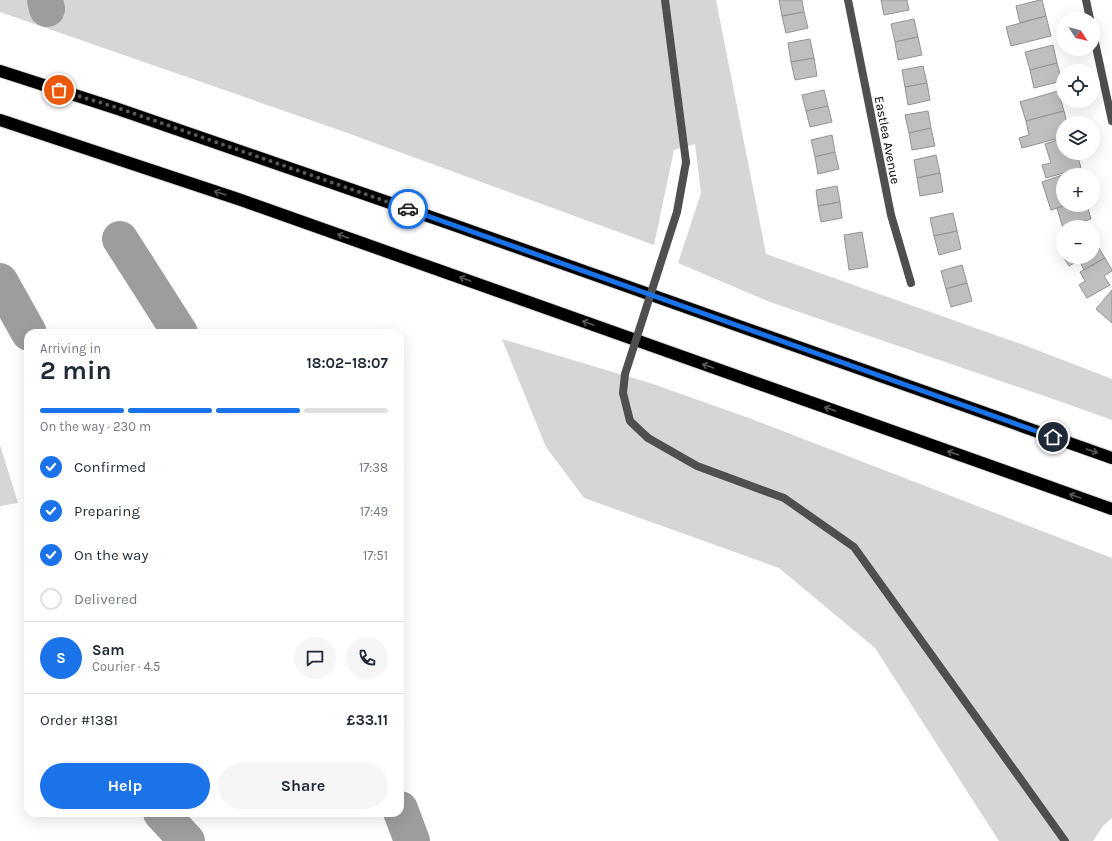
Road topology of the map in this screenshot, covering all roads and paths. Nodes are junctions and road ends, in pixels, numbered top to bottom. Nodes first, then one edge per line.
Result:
1 (665, 0) edge
2 (848, 0) edge
3 (1086, 0) edge
4 (1089, 12) edge
5 (1098, 56) edge
6 (0, 71) edge
7 (0, 120) edge
8 (1112, 121) edge
9 (911, 283) dead end
10 (1112, 458) edge
11 (1112, 509) edge
12 (1065, 841) edge

1 - 12 street, bridge
2 - 9 street, Eastlea Avenue
3 - 4 street
5 - 8 street
6 -> 10 highway
11 -> 7 highway

